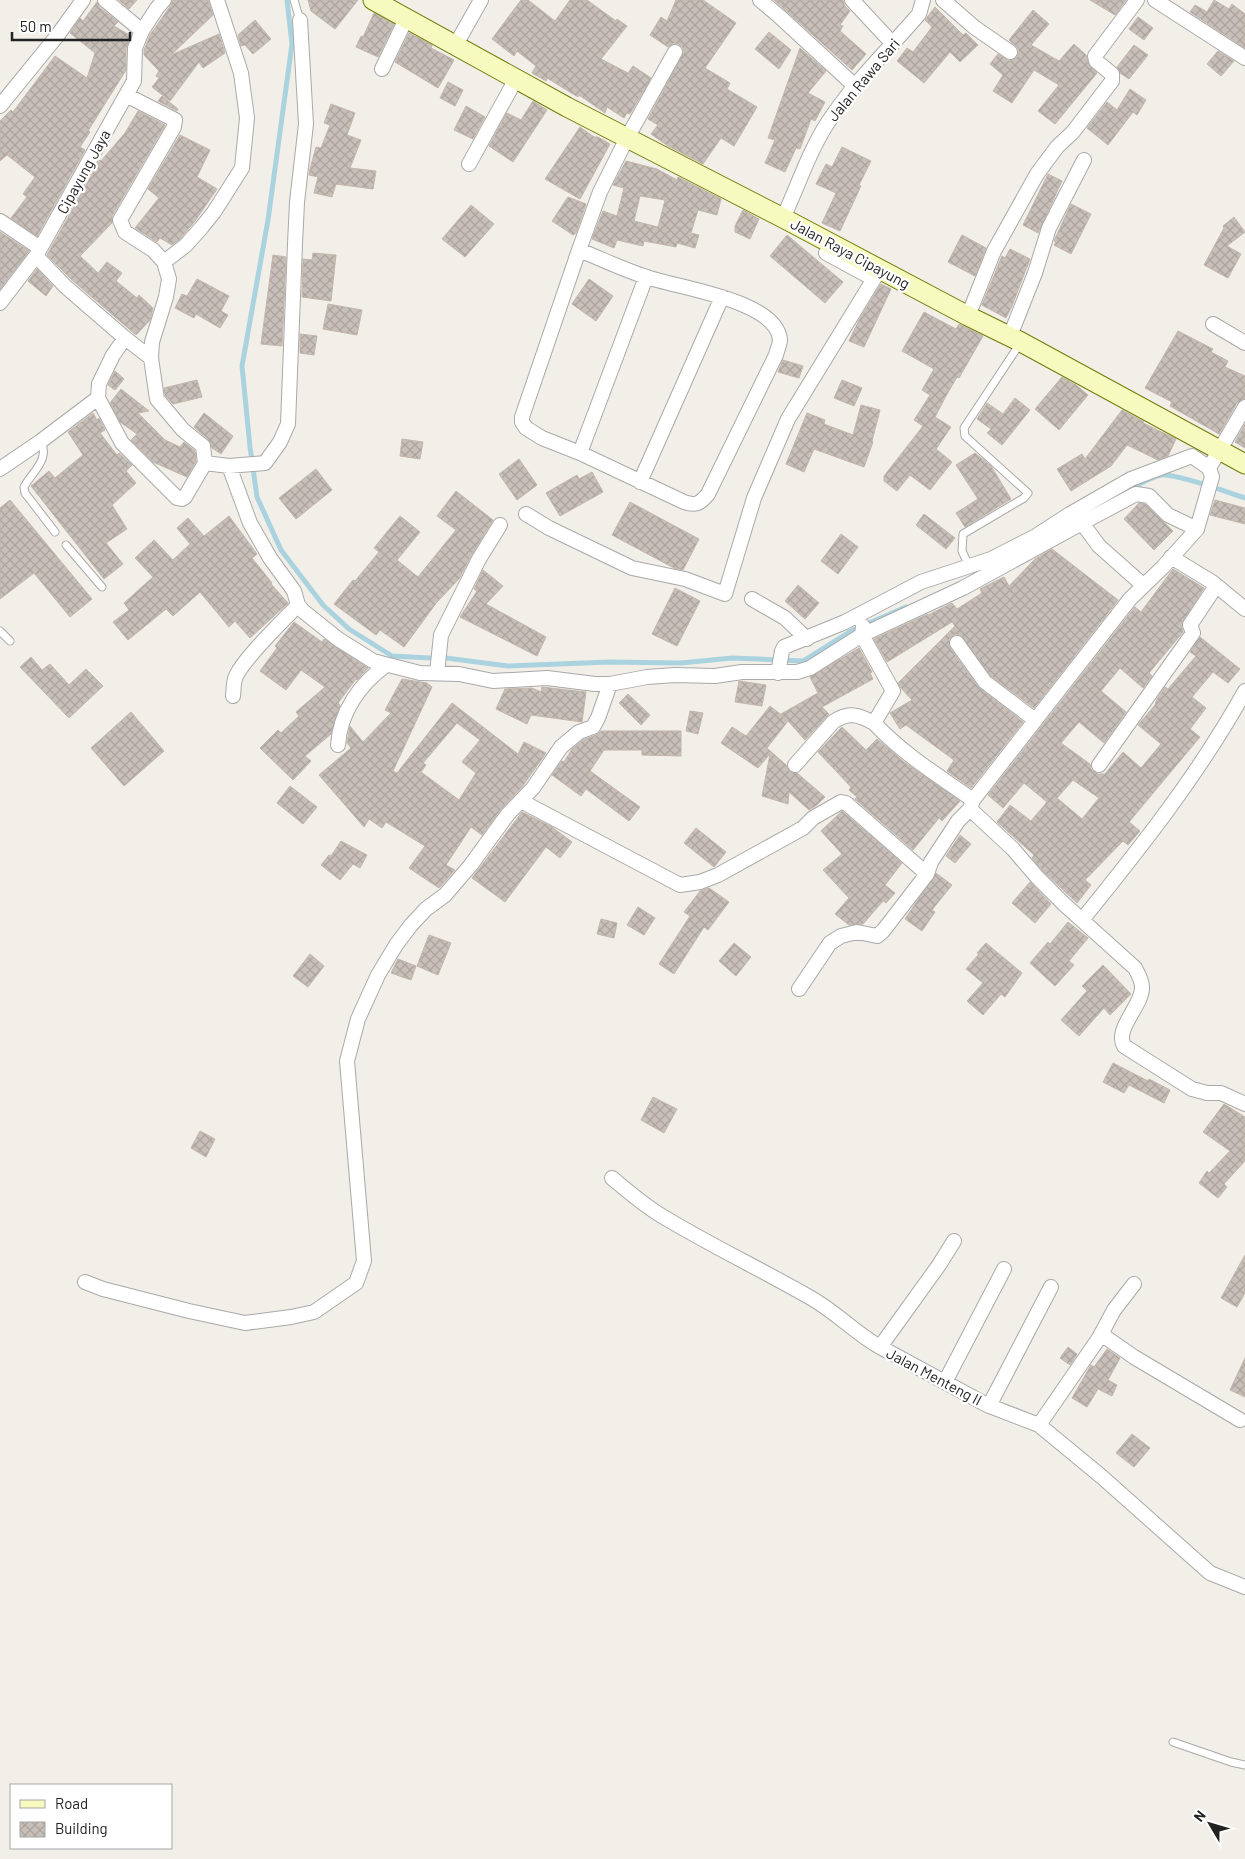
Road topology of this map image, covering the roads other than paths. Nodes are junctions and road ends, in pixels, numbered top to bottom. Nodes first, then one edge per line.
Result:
1 (83, 0) edge
2 (105, 0) edge
3 (164, 0) edge
4 (217, 0) edge
5 (294, 0) edge
6 (373, 0) edge
7 (482, 0) edge
8 (760, 0) edge
9 (852, 0) edge
10 (922, 0) edge
11 (943, 0) edge
12 (1137, 0) edge
13 (1155, 0) edge
14 (406, 19) junction
15 (300, 20) joint
16 (142, 31) junction
17 (457, 41) junction
18 (893, 44) junction
19 (675, 52) dead end
20 (1010, 52) dead end
21 (1245, 58) edge
22 (382, 69) dead end
23 (516, 79) junction
24 (855, 86) junction
25 (126, 95) junction
26 (0, 106) edge
27 (627, 138) junction
28 (1084, 160) dead end
29 (469, 164) dead end
30 (783, 218) junction
31 (0, 221) edge
32 (579, 250) junction
33 (38, 252) junction
34 (826, 253) dead end
35 (852, 261) junction
36 (164, 262) junction
37 (877, 274) junction
38 (646, 277) junction
39 (722, 296) junction
40 (0, 303) edge
41 (968, 316) junction
42 (1213, 324) dead end
43 (125, 338) junction
44 (1016, 339) junction
45 (1245, 343) edge
46 (151, 358) junction
47 (98, 398) junction
48 (1245, 407) edge
49 (41, 442) junction
50 (1197, 448) junction
51 (1219, 450) junction
52 (580, 454) junction
53 (205, 463) junction
54 (1245, 464) edge
55 (235, 466) junction
56 (0, 469) edge
57 (1211, 472) junction
58 (640, 482) junction
59 (526, 514) dead end
60 (1080, 524) junction
61 (500, 525) dead end
62 (1197, 529) junction
63 (55, 532) dead end
64 (66, 545) dead end
65 (1171, 557) junction
66 (969, 566) junction
67 (1143, 585) junction
68 (102, 586) dead end
69 (1216, 586) junction
70 (752, 599) dead end
71 (298, 605) junction
72 (1245, 609) edge
73 (863, 624) junction
74 (0, 630) edge
75 (807, 639) junction
76 (10, 641) dead end
77 (957, 643) dead end
78 (780, 664) junction
79 (386, 665) junction
80 (437, 673) junction
81 (610, 684) junction
82 (1245, 691) edge
83 (233, 696) dead end
84 (1035, 720) junction
85 (874, 723) junction
86 (338, 745) dead end
87 (795, 765) dead end
88 (1099, 765) dead end
89 (522, 801) junction
90 (972, 805) junction
91 (927, 874) junction
92 (1082, 920) junction
93 (799, 989) dead end
94 (1245, 1104) edge
95 (612, 1178) dead end
96 (954, 1241) dead end
97 (1004, 1269) dead end
98 (85, 1282) dead end
99 (1134, 1284) dead end
100 (1051, 1287) dead end
101 (1101, 1334) junction
102 (880, 1347) junction
103 (945, 1382) junction
104 (989, 1406) junction
105 (1240, 1420) dead end
106 (1038, 1425) junction
107 (1245, 1586) edge
108 (1173, 1742) dead end
109 (1245, 1765) edge

1 - 26 street
2 - 16 street
3 - 16 street, Cipayung Jaya
4 - 36 street
5 - 15 lane
6 - 14 main road, Jalan Raya Cipayung
7 - 17 street
8 - 24 street
9 - 18 street
10 - 18 street, Jalan Rawa Sari
11 - 20 street
12 - 41 street
13 - 21 street
14 - 17 main road, Jalan Raya Cipayung
14 - 22 street
15 - 55 street
16 - 25 street, Cipayung Jaya
17 - 23 main road, Jalan Raya Cipayung
18 - 24 street, Jalan Rawa Sari
19 - 27 street
23 - 27 main road, Jalan Raya Cipayung
23 - 29 street
24 - 30 street, Jalan Rawa Sari
25 - 33 street, Cipayung Jaya
25 - 36 street
27 - 30 main road, Jalan Raya Cipayung
27 - 32 street
28 - 44 street
30 - 35 main road, Jalan Raya Cipayung
31 - 33 street
32 - 38 street
32 - 52 street
33 - 40 street, Cipayung Jaya
33 - 43 street
34 - 35 street
35 - 37 main road, Jalan Raya Cipayung
36 - 46 street
37 - 41 main road, Jalan Raya Cipayung
37 - 59 street
38 - 39 street
38 - 52 street
39 - 58 street
39 - 58 street
41 - 44 main road, Jalan Raya Cipayung
42 - 45 street
43 - 46 street
43 - 47 street
44 - 50 main road, Jalan Raya Cipayung
44 - 66 lane
46 - 53 street
47 - 49 street
47 - 53 street
48 - 51 street
49 - 56 street
49 - 63 lane
50 - 51 main road, Jalan Raya Cipayung
50 - 57 street
50 - 66 street
51 - 54 main road, Jalan Raya Cipayung
51 - 57 street
52 - 58 street
53 - 55 street
55 - 71 street
57 - 62 street
60 - 62 street
60 - 67 street
60 - 73 street
61 - 80 street
62 - 65 street
64 - 68 lane
65 - 67 street
65 - 69 street
66 - 73 street
67 - 84 street
69 - 72 street
69 - 88 street
70 - 75 street
71 - 79 street
71 - 83 street
73 - 75 street
73 - 78 street
73 - 85 street
74 - 76 lane
75 - 78 street
77 - 84 street
78 - 81 street
79 - 80 street
79 - 86 street
80 - 81 street
81 - 89 street
82 - 92 street
84 - 90 street
85 - 87 street
85 - 90 street
89 - 91 street
89 - 98 street
90 - 91 street
90 - 92 street
91 - 93 street
92 - 94 street
95 - 102 street, Jalan Menteng II
96 - 102 street
97 - 103 street
99 - 101 street
100 - 104 street
101 - 105 street
101 - 106 street
102 - 103 street, Jalan Menteng II
103 - 104 street, Jalan Menteng II
104 - 106 street, Jalan Menteng II
106 - 107 street, Jalan Menteng II
108 - 109 lane

